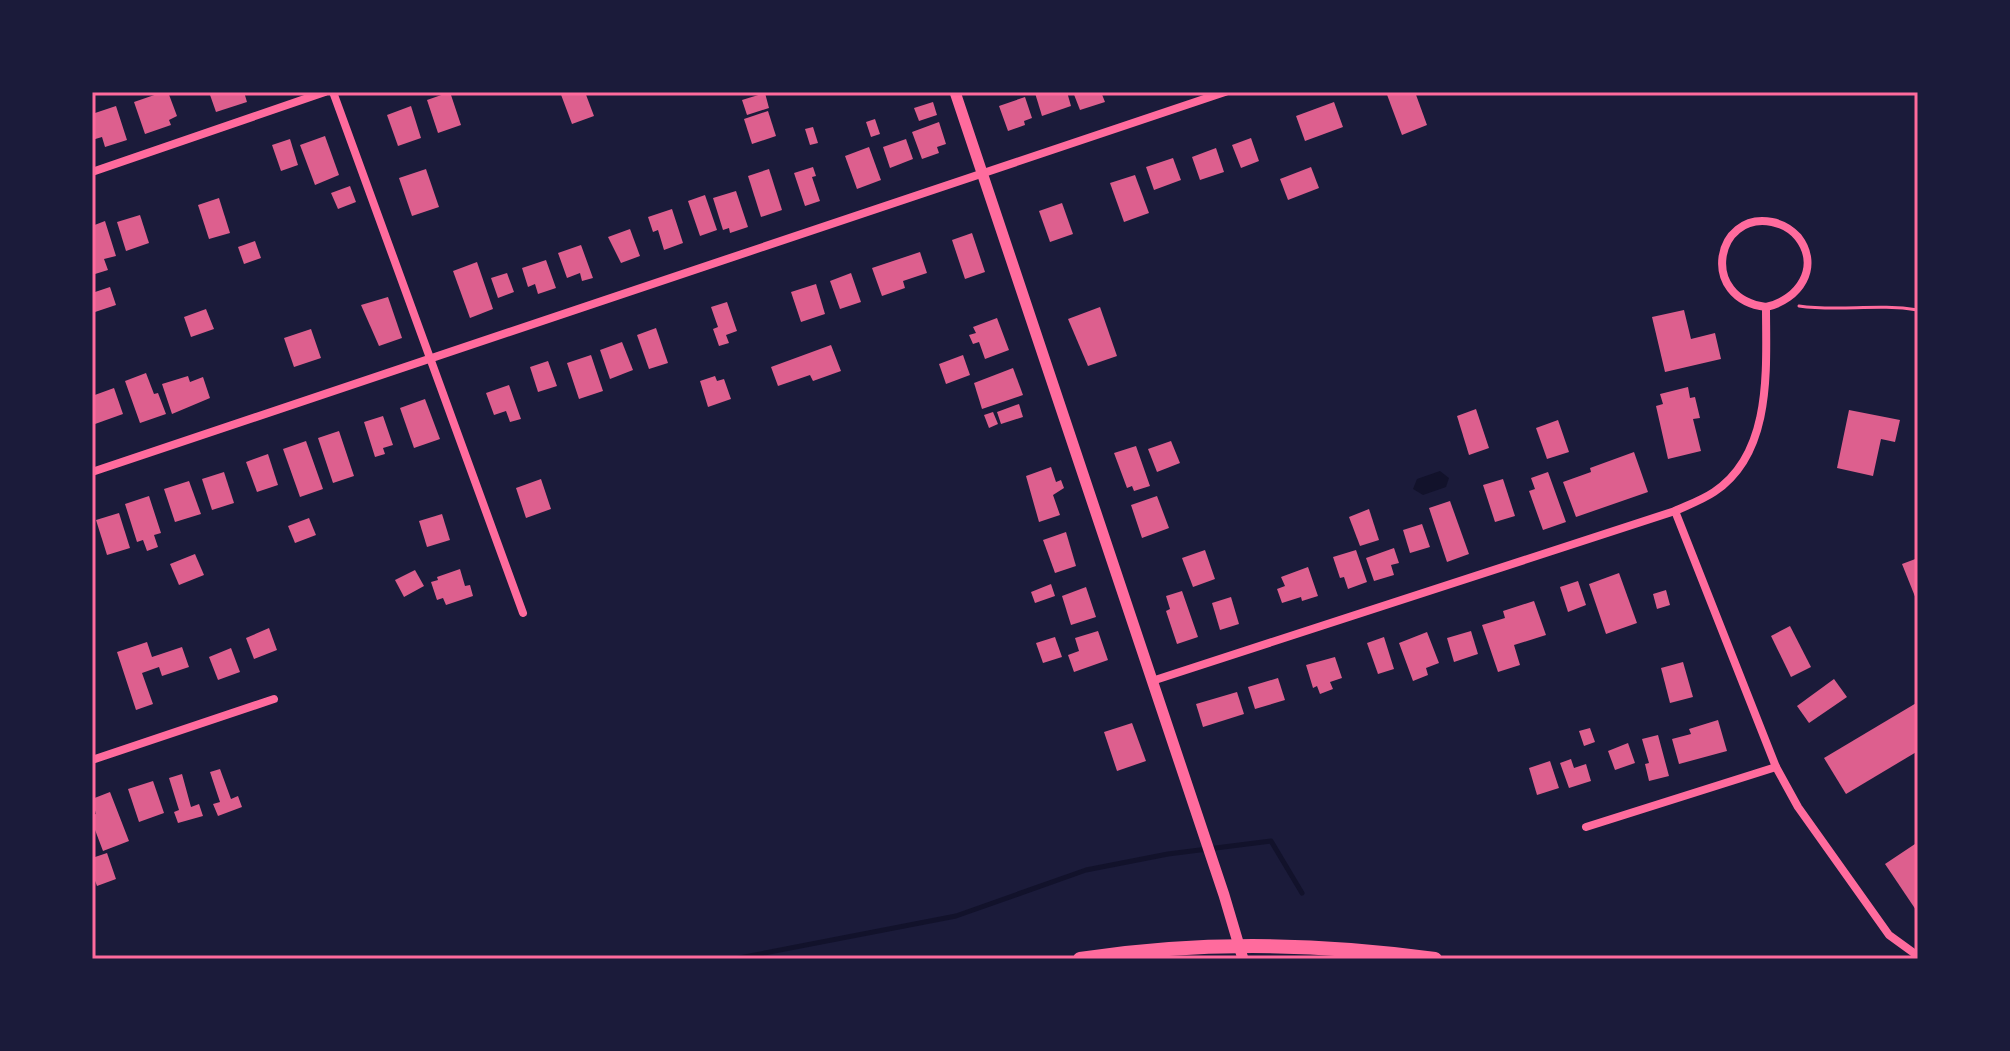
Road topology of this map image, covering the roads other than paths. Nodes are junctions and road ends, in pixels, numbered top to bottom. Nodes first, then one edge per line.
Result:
1 (325, 92) edge
2 (333, 92) edge
3 (955, 92) edge
4 (1225, 92) edge
5 (92, 172) edge
6 (983, 175) junction
7 (1766, 307) junction
8 (430, 360) junction
9 (92, 472) edge
10 (1675, 511) junction
11 (523, 613) dead end
12 (1152, 681) junction
13 (274, 699) dead end
14 (92, 760) edge
15 (1776, 767) junction
16 (1586, 827) dead end
17 (1918, 956) edge
18 (1080, 959) edge
19 (1243, 959) edge
20 (1435, 959) edge

1 - 5 street
2 - 8 street
3 - 6 street
4 - 6 street
6 - 8 street
6 - 12 street
7 - 7 street
7 - 10 street
8 - 9 street
8 - 11 street
10 - 12 street
10 - 15 street
12 - 19 street
13 - 14 street
15 - 16 street
15 - 17 street
18 - 20 highway

